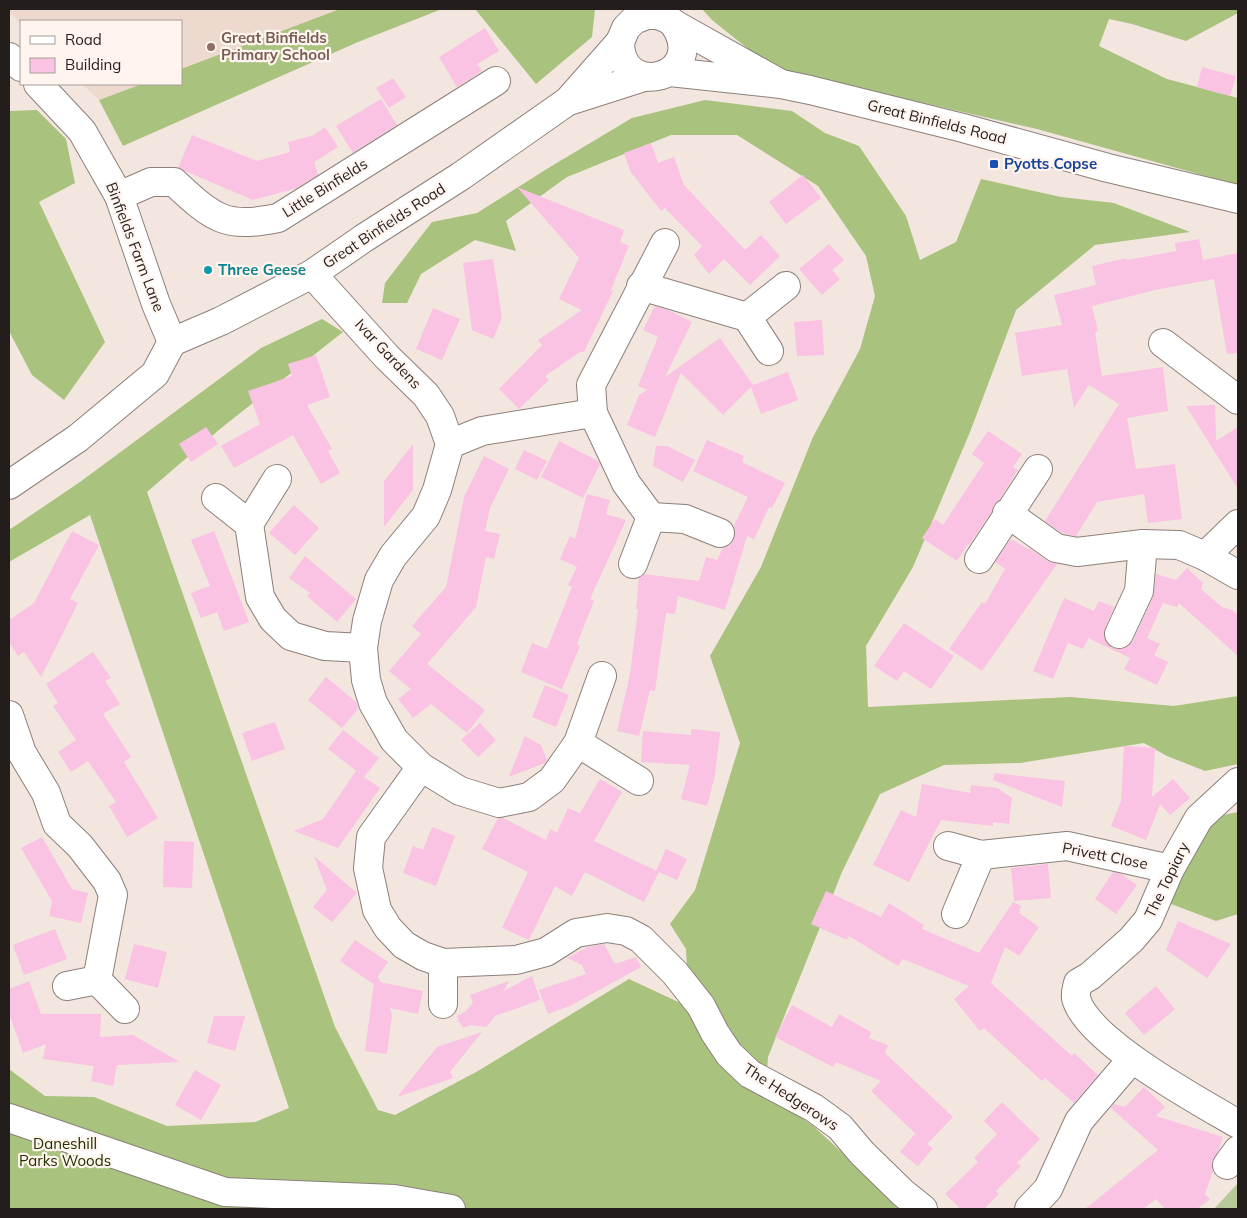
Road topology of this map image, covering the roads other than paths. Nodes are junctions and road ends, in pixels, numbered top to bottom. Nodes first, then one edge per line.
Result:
1 (652, 15) edge
2 (620, 42) junction
3 (9, 57) edge
4 (20, 66) edge
5 (657, 74) junction
6 (496, 81) dead end
7 (781, 84) junction
8 (39, 85) edge
9 (568, 101) junction
10 (119, 196) junction
11 (1238, 200) edge
12 (665, 243) dead end
13 (312, 274) junction
14 (641, 286) junction
15 (786, 286) dead end
16 (747, 317) junction
17 (172, 342) junction
18 (1163, 343) dead end
19 (769, 351) dead end
20 (1238, 400) edge
21 (593, 413) junction
22 (450, 444) junction
23 (1038, 469) dead end
24 (277, 479) dead end
25 (9, 485) edge
26 (216, 498) dead end
27 (1007, 513) junction
28 (651, 517) junction
29 (249, 524) junction
30 (1238, 524) edge
31 (720, 533) dead end
32 (1143, 544) junction
33 (1205, 556) junction
34 (979, 559) dead end
35 (633, 564) dead end
36 (1238, 575) edge
37 (1119, 634) dead end
38 (363, 648) junction
39 (602, 676) dead end
40 (9, 715) edge
41 (578, 743) junction
42 (15, 757) edge
43 (421, 767) junction
44 (639, 781) dead end
45 (1238, 782) edge
46 (948, 846) dead end
47 (981, 855) junction
48 (1170, 869) junction
49 (956, 914) dead end
50 (443, 962) junction
51 (97, 980) junction
52 (67, 986) dead end
53 (443, 1004) dead end
54 (125, 1009) dead end
55 (1132, 1059) junction
56 (9, 1118) edge
57 (1238, 1124) edge
58 (451, 1209) edge
59 (923, 1209) edge
60 (1030, 1209) edge

1 - 2 street, Great Binfields Road
1 - 5 street
1 - 7 street, Great Binfields Road
2 - 5 street
2 - 9 street, Great Binfields Road
3 - 4 street
5 - 7 street, Great Binfields Road
5 - 9 street, Great Binfields Road
6 - 10 street, Little Binfields
7 - 11 street, Great Binfields Road
8 - 10 street, Binfields Farm Lane
9 - 13 street, Great Binfields Road
10 - 17 street, Binfields Farm Lane
12 - 14 street
13 - 17 street, Great Binfields Road
13 - 22 street, Ivar Gardens
14 - 16 street
14 - 21 street
15 - 16 street
16 - 19 street
17 - 25 street
18 - 20 street
21 - 22 street
21 - 28 street
22 - 38 street
23 - 27 street
24 - 29 street
26 - 29 street
27 - 32 street
27 - 34 street
28 - 31 street
28 - 35 street
29 - 38 street
30 - 33 street
32 - 33 street
32 - 37 street
33 - 36 street
38 - 43 street
39 - 41 street
40 - 42 street
41 - 43 street
41 - 44 street
42 - 51 street
43 - 50 street
45 - 48 street, The Topiary
46 - 47 street, Privett Close
47 - 48 street, Privett Close
47 - 49 street
48 - 55 street, The Topiary
50 - 53 street
50 - 59 street, The Hedgerows
51 - 52 street
51 - 54 street
55 - 57 street, The Topiary
55 - 60 street
56 - 58 street

